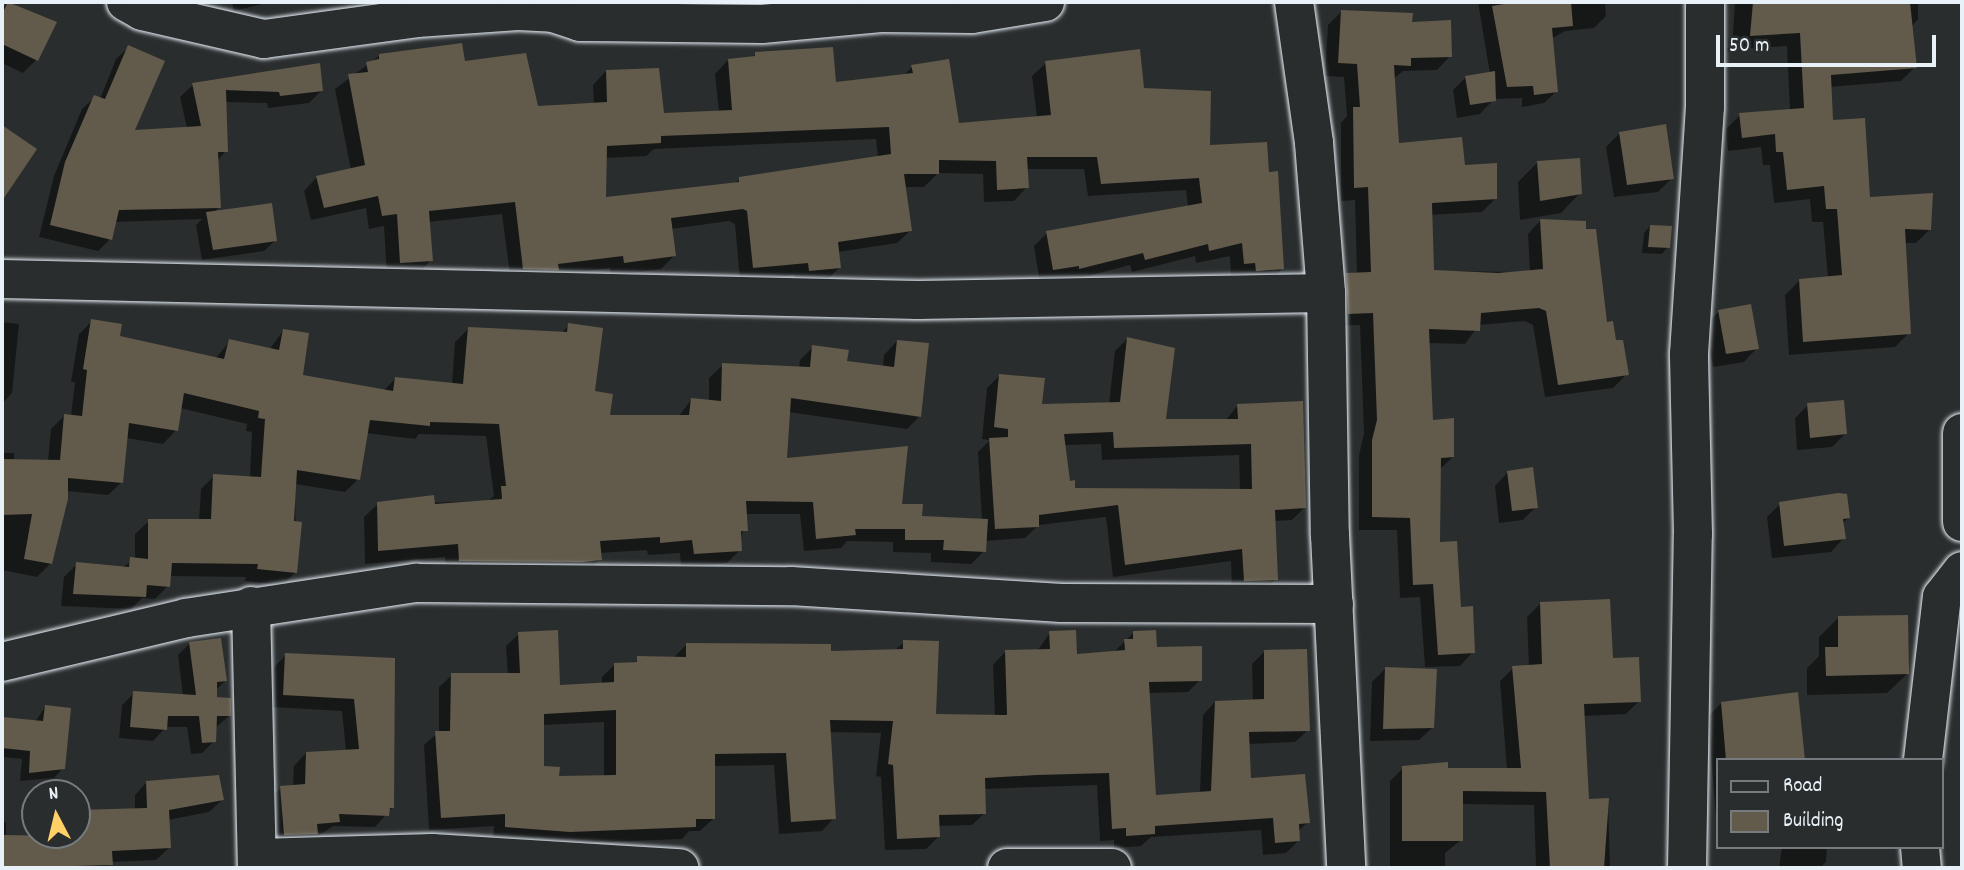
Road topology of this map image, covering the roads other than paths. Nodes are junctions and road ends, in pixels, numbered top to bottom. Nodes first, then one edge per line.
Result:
1 (126, 2) edge
2 (1045, 2) edge
3 (1294, 2) edge
4 (1705, 2) edge
5 (2, 279) edge
6 (1326, 293) junction
7 (1962, 433) edge
8 (1962, 522) edge
9 (1962, 571) edge
10 (1334, 604) junction
11 (251, 606) junction
12 (2, 662) edge
13 (1923, 758) edge
14 (1920, 849) edge
15 (257, 863) edge
16 (680, 868) edge
17 (1007, 868) edge
18 (1112, 868) edge
19 (1346, 868) edge
20 (1687, 868) edge
21 (1922, 868) edge

1 - 2 street
3 - 6 street
4 - 20 street
5 - 6 street
6 - 10 street
7 - 8 street
9 - 13 street
10 - 11 street
10 - 19 street
11 - 12 street
11 - 15 street
14 - 21 street
15 - 16 street
17 - 18 street

